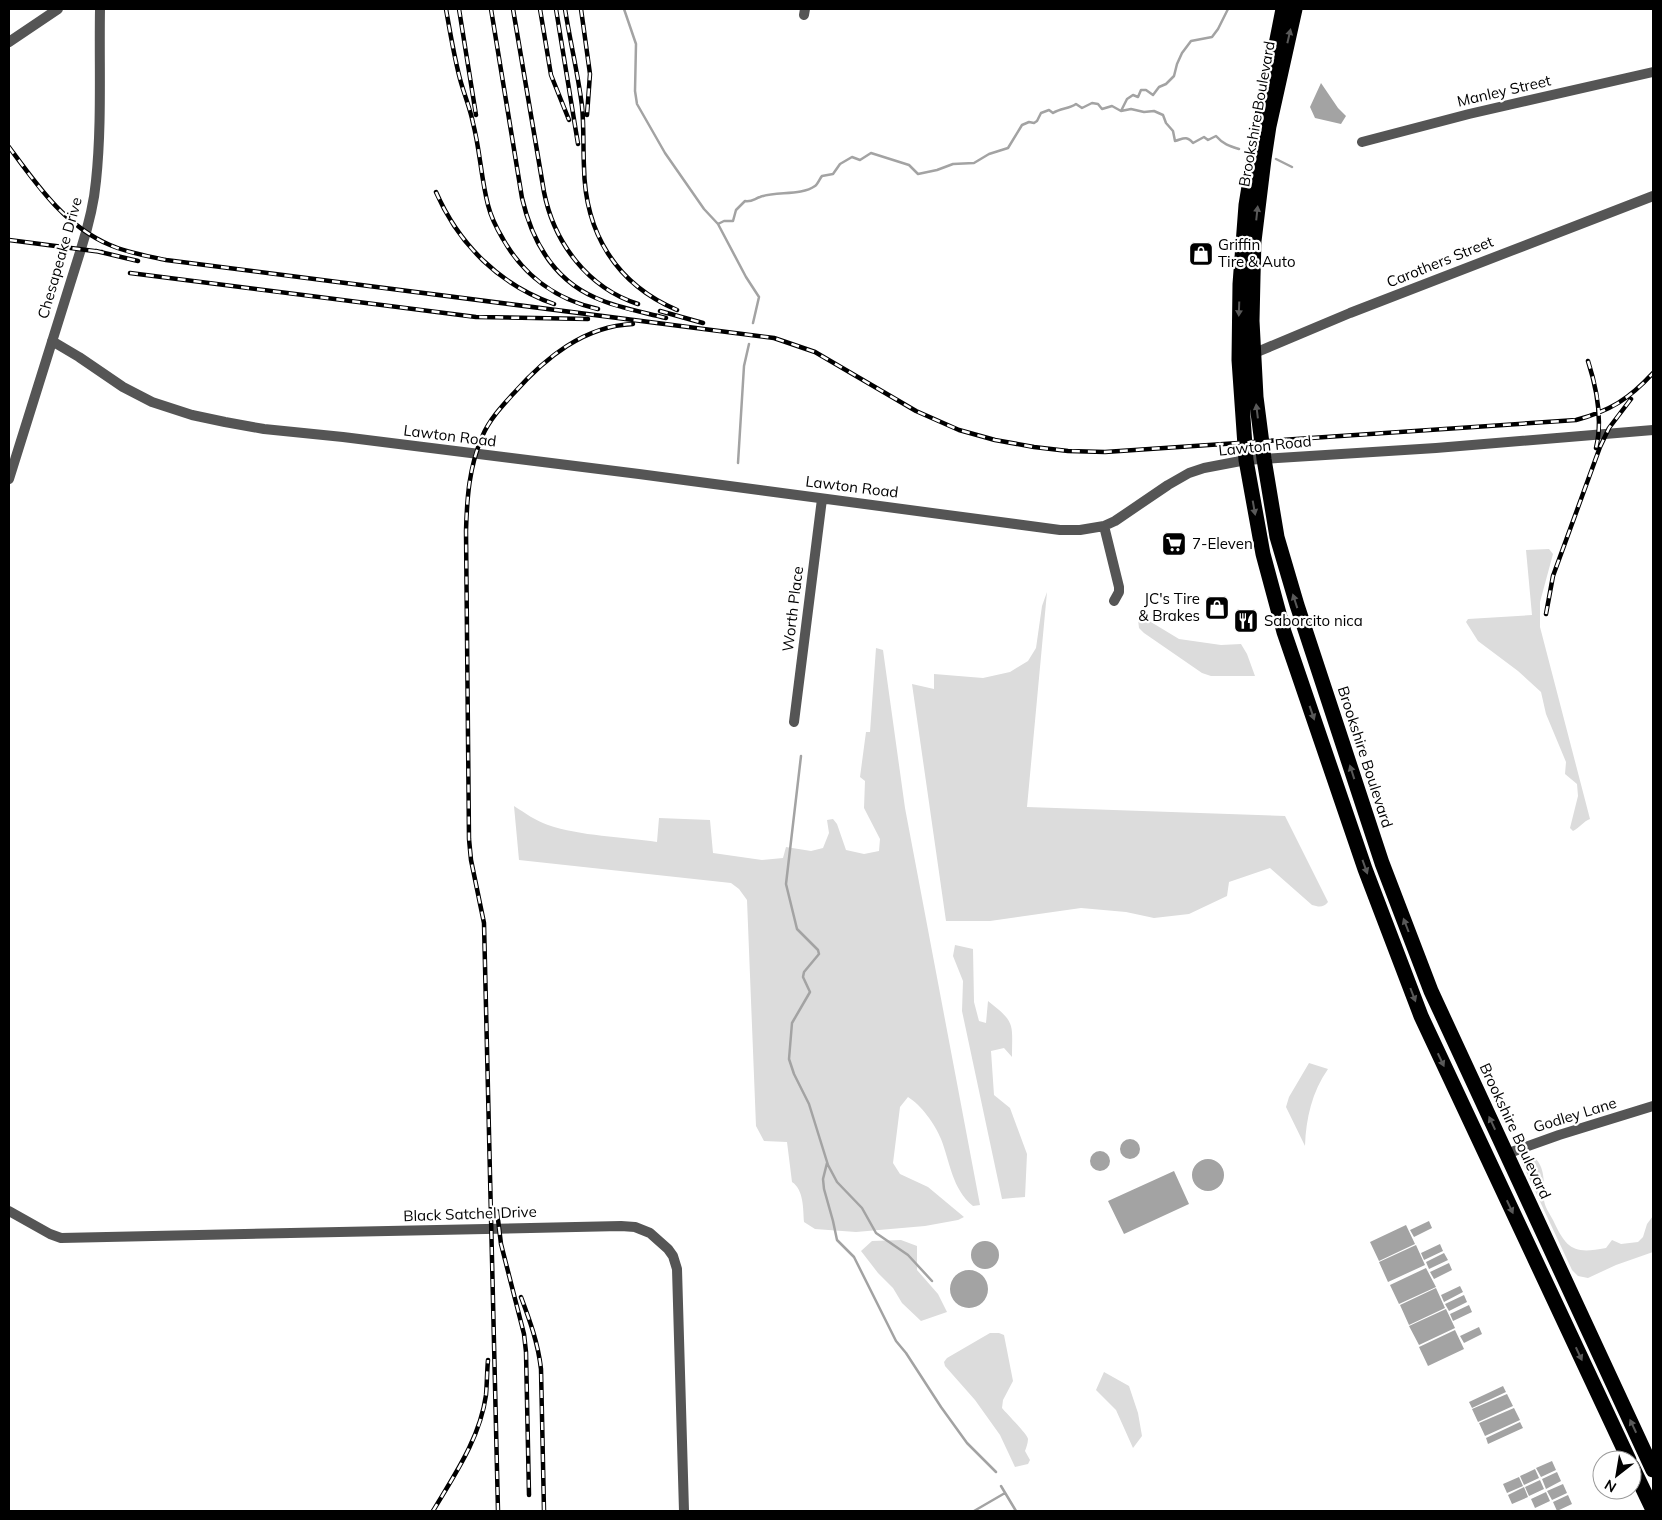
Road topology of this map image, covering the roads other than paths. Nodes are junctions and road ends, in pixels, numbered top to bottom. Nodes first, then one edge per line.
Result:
1 (58, 9) edge
2 (100, 9) edge
3 (1283, 9) edge
4 (1295, 9) edge
5 (9, 42) edge
6 (1653, 72) edge
7 (1362, 142) dead end
8 (1653, 196) edge
9 (52, 341) junction
10 (1246, 357) junction
11 (1653, 430) edge
12 (1264, 459) junction
13 (1246, 460) junction
14 (9, 479) edge
15 (822, 499) junction
16 (1104, 526) junction
17 (1114, 601) dead end
18 (794, 722) dead end
19 (1439, 1009) junction
20 (1421, 1016) junction
21 (1653, 1106) edge
22 (1506, 1154) junction
23 (9, 1210) edge
24 (1624, 1450) edge
25 (1653, 1470) edge
26 (1642, 1487) edge
27 (1653, 1510) edge
28 (684, 1511) edge

1 - 5 street
2 - 9 street, Chesapeake Drive
3 -> 10 highway, Brookshire Boulevard
10 -> 4 highway, Brookshire Boulevard
6 - 7 street, Manley Street
8 - 10 street, Carothers Street
9 - 14 street, Chesapeake Drive
9 - 15 street, Lawton Road
12 -> 10 highway, Brookshire Boulevard
10 - 13 highway, Brookshire Boulevard
11 - 12 street, Lawton Road
12 - 13 street, Lawton Road
19 -> 12 highway, Brookshire Boulevard
13 - 16 street, Lawton Road
13 -> 20 highway, Brookshire Boulevard
15 - 16 street, Lawton Road
15 - 18 street, Worth Place
16 - 17 street
19 - 20 highway
22 -> 19 highway, Brookshire Boulevard
20 -> 24 highway, Brookshire Boulevard
21 - 22 street, Godley Lane
25 -> 22 highway, Brookshire Boulevard
23 - 28 street, Black Satchel Drive
26 - 27 highway

